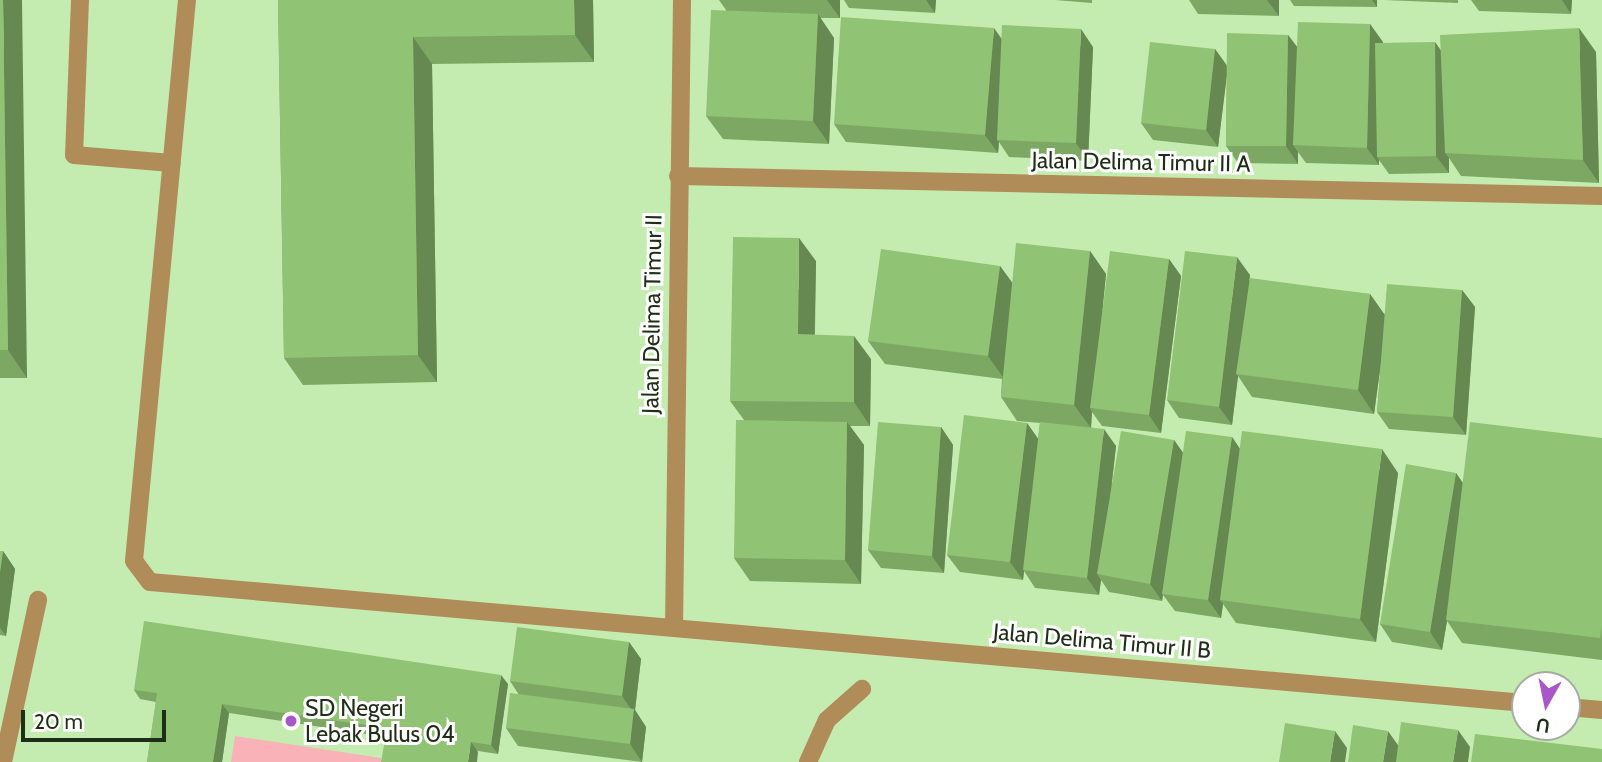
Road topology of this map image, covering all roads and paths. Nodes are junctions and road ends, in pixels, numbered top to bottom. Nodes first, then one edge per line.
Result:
1 (80, 0) edge
2 (187, 0) edge
3 (682, 0) edge
4 (172, 163) junction
5 (678, 176) junction
6 (1602, 196) edge
7 (38, 600) dead end
8 (674, 628) junction
9 (862, 689) dead end
10 (1511, 703) edge
11 (1581, 708) edge
12 (1602, 710) edge
13 (3, 762) edge
14 (808, 762) edge

1 - 4 street
2 - 4 street, Jalan Delima Timur II B
3 - 5 street, Jalan Delima Timur II
4 - 8 street, Jalan Delima Timur II B
5 - 6 street, Jalan Delima Timur II A
5 - 8 street, Jalan Delima Timur II
7 - 13 street
8 - 10 street, Jalan Delima Timur II B
9 - 14 street
11 - 12 street

